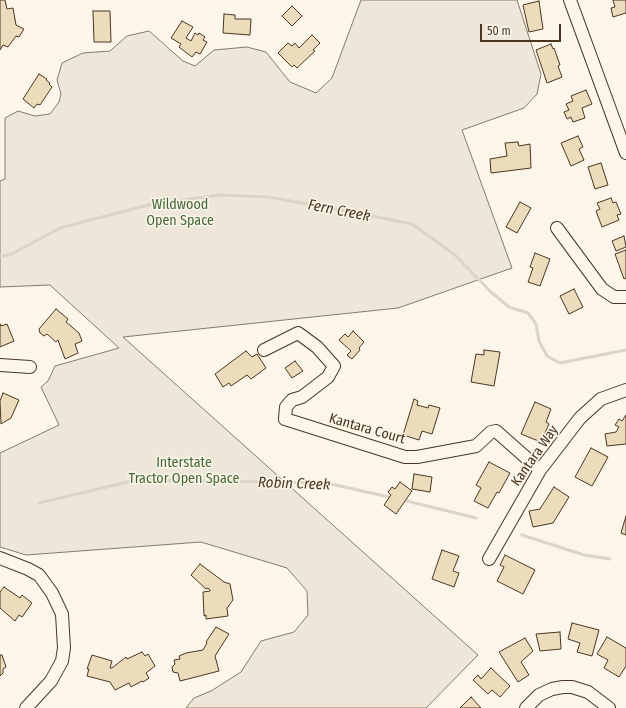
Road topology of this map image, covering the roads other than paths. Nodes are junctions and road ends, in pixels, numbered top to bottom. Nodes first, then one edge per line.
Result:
1 (570, 0) edge
2 (626, 153) edge
3 (557, 228) dead end
4 (626, 297) edge
5 (264, 350) dead end
6 (0, 365) edge
7 (30, 367) dead end
8 (626, 390) edge
9 (540, 470) junction
10 (0, 558) edge
11 (489, 559) dead end
12 (26, 708) edge
13 (526, 708) edge
14 (609, 708) edge

1 - 2 street
3 - 4 street
5 - 9 street, Kantara Court
6 - 7 street
8 - 9 street, Kantara Way
9 - 11 street, Kantara Way
10 - 12 street
13 - 14 street

